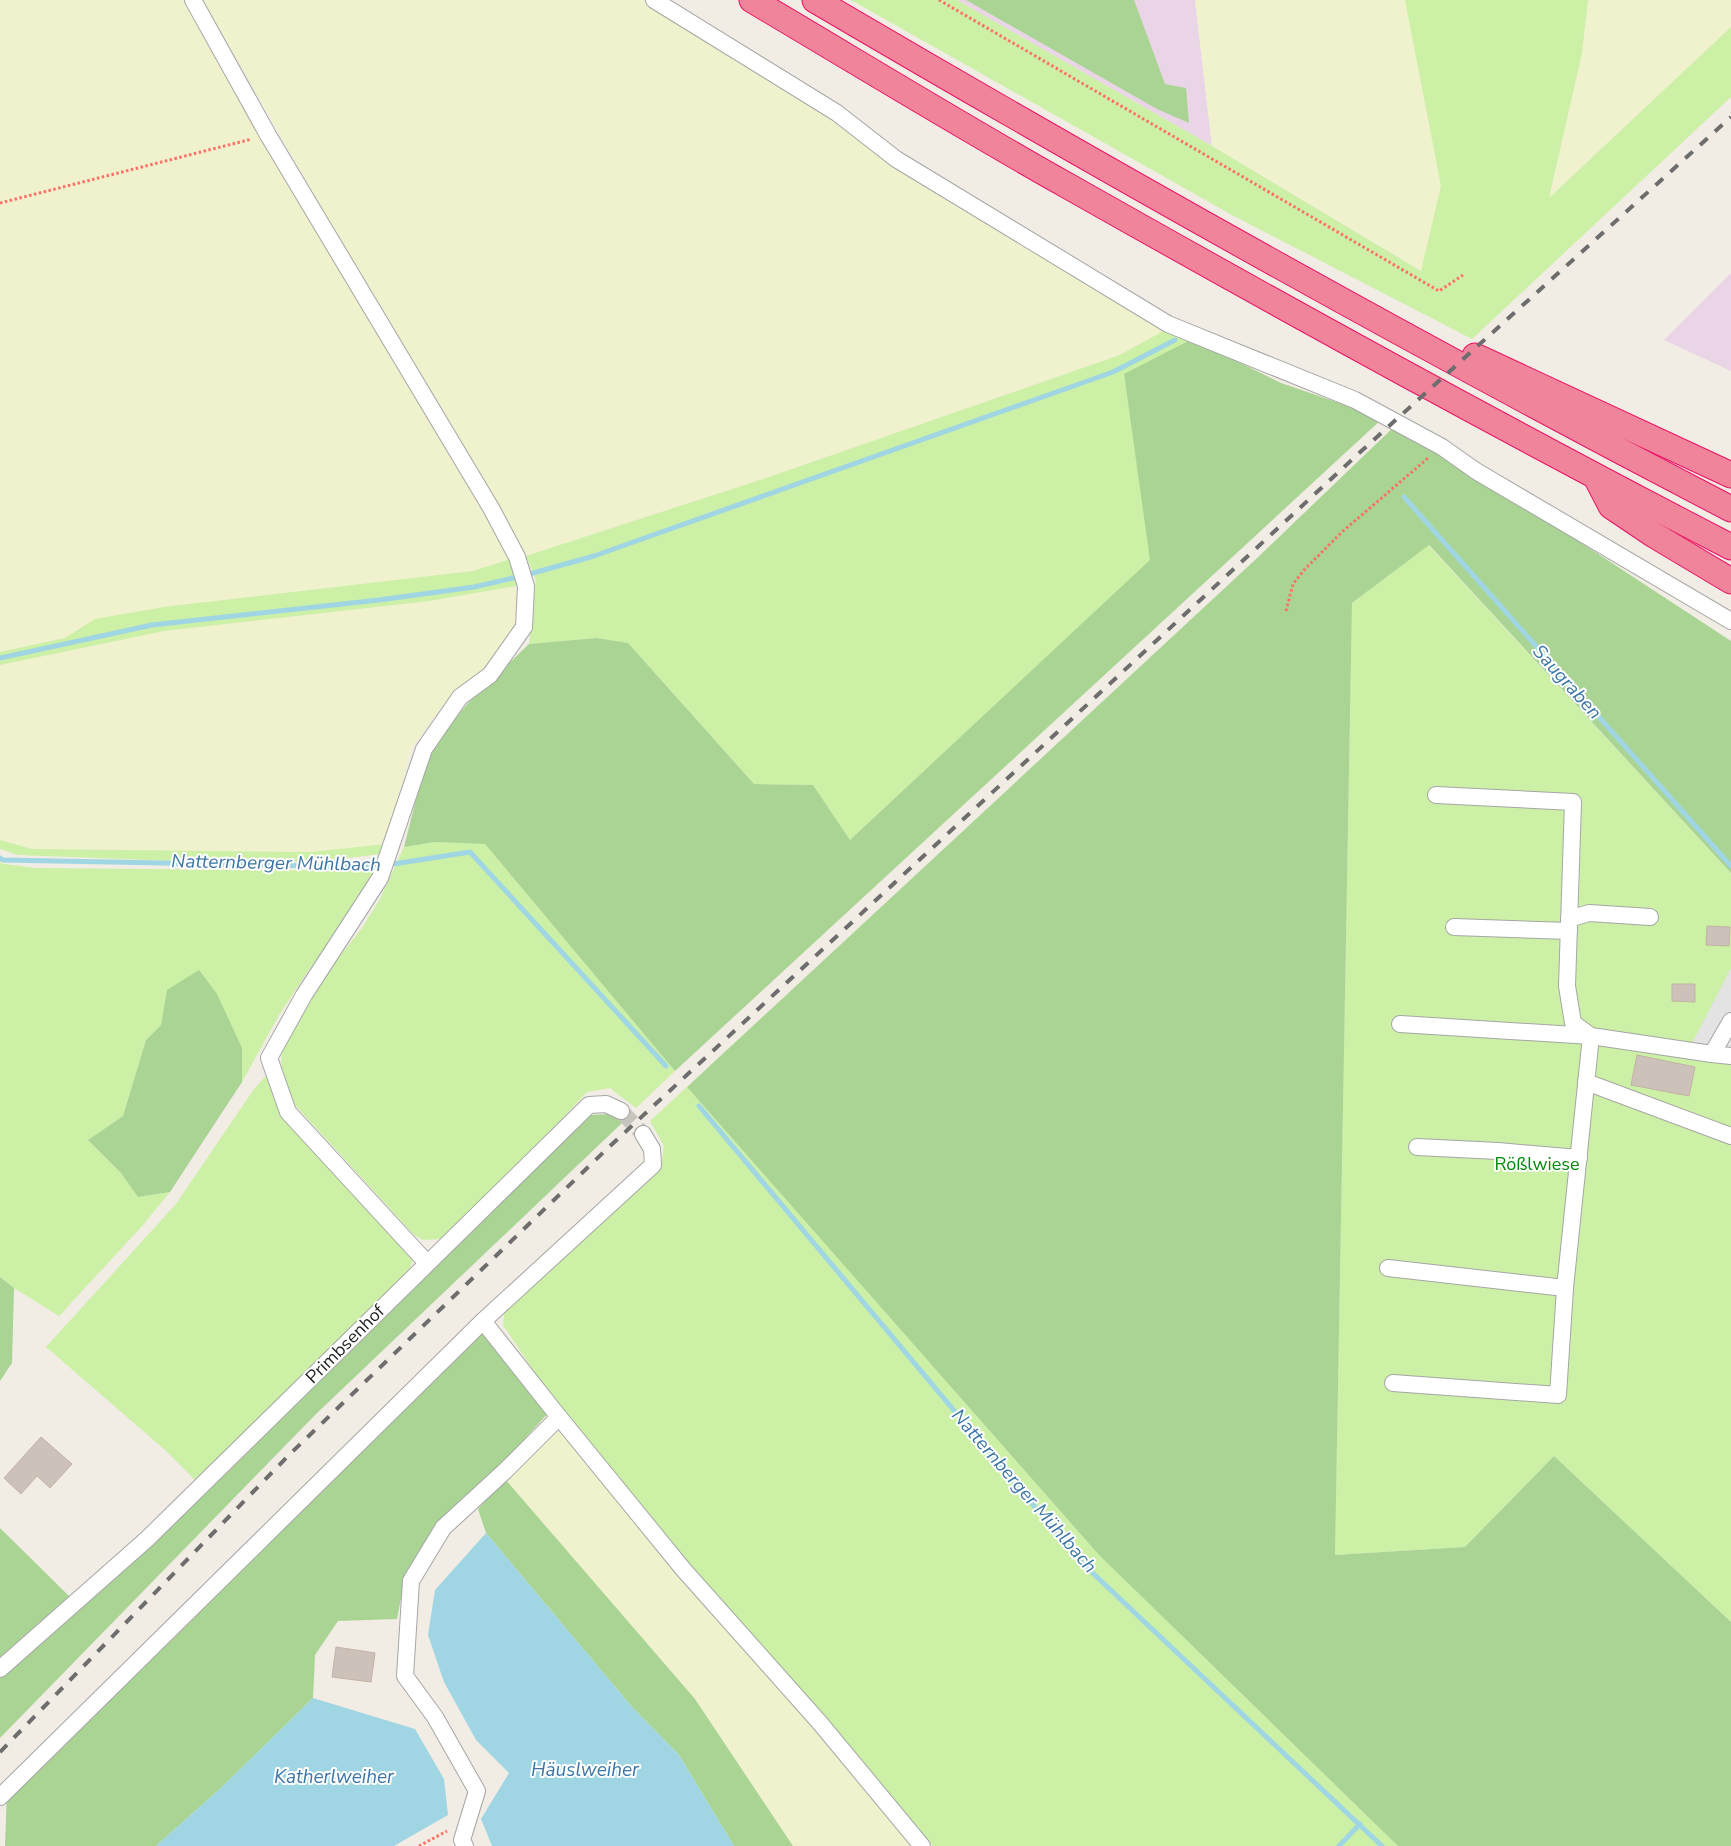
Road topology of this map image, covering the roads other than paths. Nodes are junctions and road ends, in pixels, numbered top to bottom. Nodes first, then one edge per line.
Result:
1 (193, 0) edge
2 (654, 0) edge
3 (752, 0) edge
4 (815, 0) edge
5 (1360, 311) junction
6 (1731, 475) edge
7 (1596, 477) junction
8 (1731, 509) edge
9 (1731, 547) edge
10 (1731, 581) edge
11 (1731, 621) edge
12 (1436, 796) dead end
13 (1650, 918) dead end
14 (1569, 925) junction
15 (1454, 927) dead end
16 (1731, 1021) edge
17 (1400, 1024) dead end
18 (1591, 1036) junction
19 (1712, 1054) junction
20 (1731, 1056) edge
21 (1586, 1082) junction
22 (622, 1111) tunnel mouth
23 (643, 1134) tunnel mouth
24 (1731, 1136) edge
25 (1417, 1147) dead end
26 (1579, 1158) junction
27 (428, 1263) junction
28 (1388, 1268) dead end
29 (1565, 1288) junction
30 (483, 1321) junction
31 (1393, 1383) dead end
32 (558, 1417) junction
33 (0, 1669) edge
34 (0, 1797) edge
35 (465, 1846) edge
36 (922, 1846) edge

1 - 27 lane
2 - 11 lane
3 - 7 highway
4 - 5 highway
5 - 6 highway
5 - 8 highway
7 - 9 highway
7 - 10 highway
12 - 14 lane
13 - 14 lane
14 - 15 lane
14 - 18 lane
16 - 19 lane
17 - 18 lane
18 - 19 lane
18 - 21 lane
19 - 20 lane
21 - 24 lane
21 - 26 lane
22 - 27 lane, Primbsenhof
23 - 30 lane
25 - 26 lane
26 - 29 lane
27 - 33 lane, Primbsenhof
28 - 29 lane
29 - 31 lane
30 - 32 lane
30 - 34 lane
32 - 35 lane
32 - 36 lane

